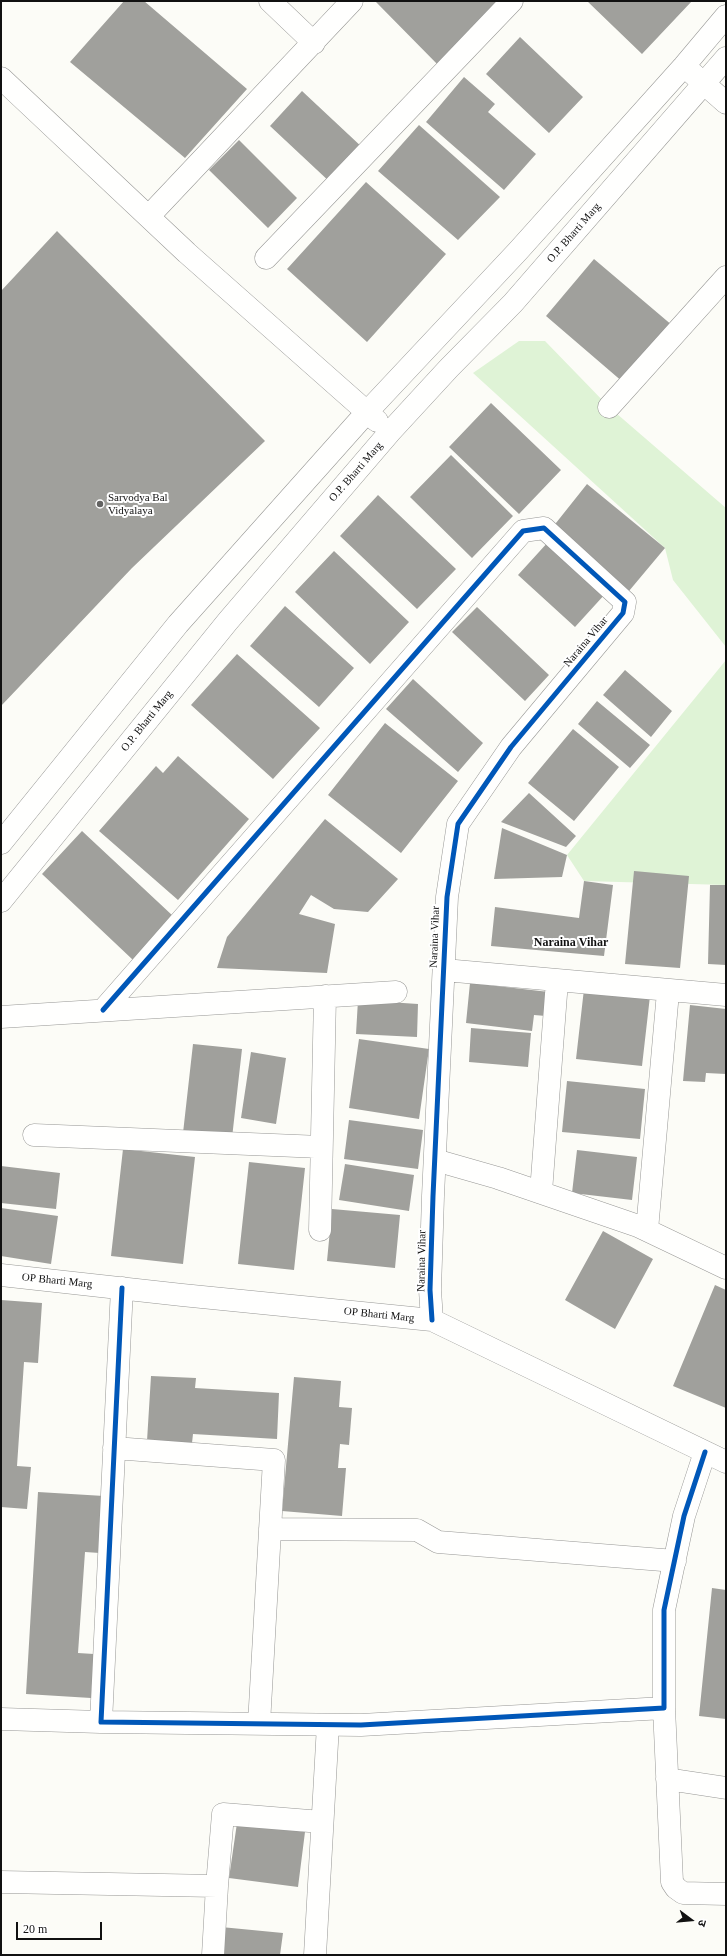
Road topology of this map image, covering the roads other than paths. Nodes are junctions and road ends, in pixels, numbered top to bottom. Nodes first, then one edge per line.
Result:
1 (270, 1) edge
2 (352, 1) edge
3 (512, 1) edge
4 (726, 16) edge
5 (314, 43) junction
6 (726, 58) edge
7 (684, 66) junction
8 (1, 78) edge
9 (703, 83) junction
10 (726, 103) edge
11 (149, 216) junction
12 (266, 258) dead end
13 (726, 277) edge
14 (610, 407) dead end
15 (366, 412) junction
16 (390, 432) junction
17 (1, 843) edge
18 (1, 900) edge
19 (444, 970) junction
20 (557, 981) junction
21 (396, 992) dead end
22 (668, 992) junction
23 (726, 995) edge
24 (325, 996) junction
25 (103, 1010) junction
26 (1, 1017) edge
27 (34, 1135) dead end
28 (321, 1147) junction
29 (435, 1160) junction
30 (541, 1192) junction
31 (320, 1230) dead end
32 (647, 1230) junction
33 (726, 1268) edge
34 (1, 1275) edge
35 (122, 1288) junction
36 (432, 1320) junction
37 (114, 1448) junction
38 (705, 1452) junction
39 (726, 1462) edge
40 (270, 1529) junction
41 (674, 1561) junction
42 (664, 1708) junction
43 (1, 1719) edge
44 (101, 1722) junction
45 (259, 1724) junction
46 (328, 1725) junction
47 (667, 1779) junction
48 (726, 1788) edge
49 (322, 1822) junction
50 (1, 1882) edge
51 (217, 1886) junction
52 (726, 1894) edge
53 (213, 1955) edge
54 (315, 1955) edge

1 - 5 street
2 - 5 street
3 - 12 street
4 - 7 street
5 - 11 street
6 - 9 street, O.P. Bharti Marg
7 - 9 street
7 - 15 street
8 - 11 street
9 - 10 street
9 - 16 street, O.P. Bharti Marg
11 - 15 street
13 - 14 street
15 - 16 street
15 - 17 street
16 - 18 street, O.P. Bharti Marg
19 - 20 street
19 - 25 street, Naraina Vihar
19 - 29 street, Naraina Vihar
20 - 22 street
20 - 30 street
21 - 24 street
22 - 23 street
22 - 32 street
24 - 25 street
24 - 28 street
25 - 26 street
27 - 28 street
28 - 31 street
29 - 30 street
29 - 36 street, Naraina Vihar
30 - 32 street
32 - 33 street
34 - 35 street, OP Bharti Marg
35 - 36 street, OP Bharti Marg
35 - 37 street
36 - 38 street, OP Bharti Marg
37 - 40 street
37 - 44 street
38 - 39 street, OP Bharti Marg
38 - 41 street
40 - 41 street
40 - 45 street
41 - 42 street
42 - 46 street
42 - 47 street
43 - 44 street
44 - 45 street
45 - 46 street
46 - 49 street
47 - 48 street
47 - 52 street
49 - 51 street
49 - 54 street
50 - 51 street
51 - 53 street

